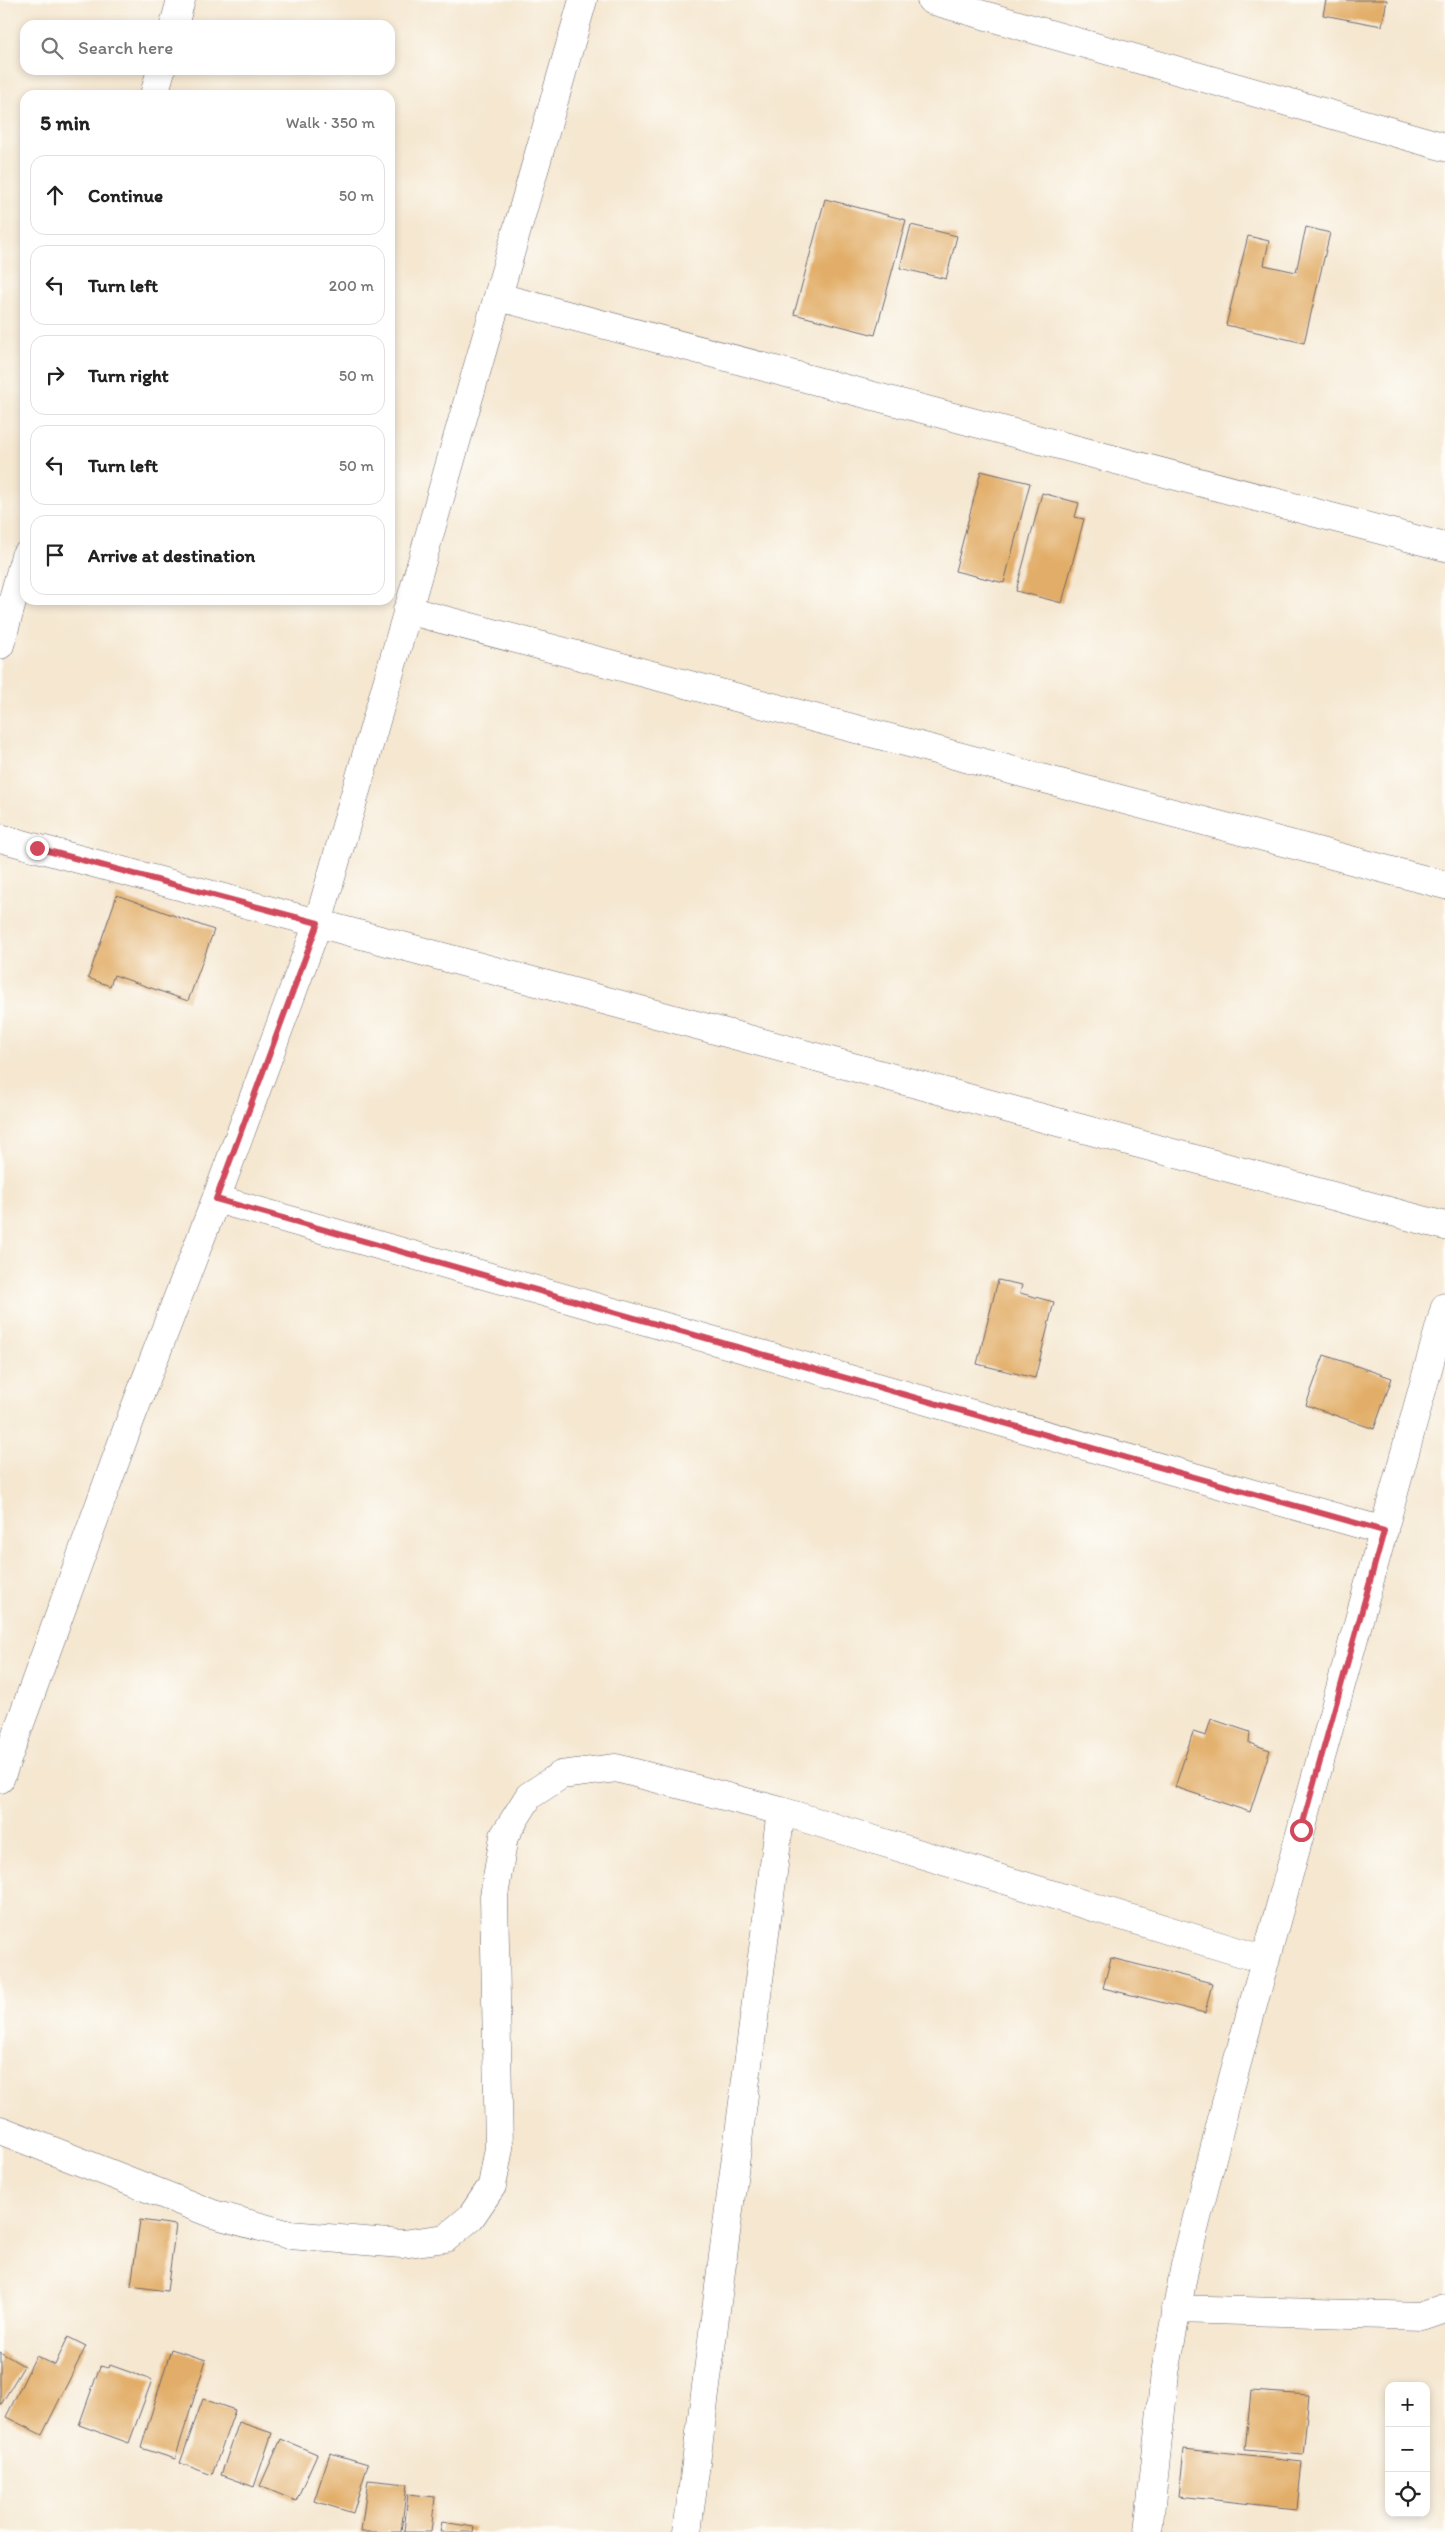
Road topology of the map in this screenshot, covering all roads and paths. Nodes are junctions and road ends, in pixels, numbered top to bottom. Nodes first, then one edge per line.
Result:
1 (181, 0) edge
2 (583, 0) edge
3 (931, 0) edge
4 (175, 20) edge
5 (160, 75) edge
6 (155, 90) edge
7 (1445, 147) edge
8 (499, 297) junction
9 (1445, 547) edge
10 (20, 574) edge
11 (408, 610) junction
12 (0, 645) edge
13 (0, 838) edge
14 (1445, 885) edge
15 (318, 923) junction
16 (216, 1199) junction
17 (1445, 1226) edge
18 (1445, 1307) edge
19 (1384, 1531) junction
20 (0, 1779) edge
21 (781, 1811) junction
22 (1265, 1960) junction
23 (0, 2130) edge
24 (1445, 2308) edge
25 (1176, 2309) junction
26 (687, 2532) edge
27 (1148, 2532) edge

1 - 4 street
2 - 8 street
3 - 7 street
5 - 6 street
8 - 9 street
8 - 11 street
10 - 12 street
11 - 14 street
11 - 15 street
13 - 15 street
15 - 16 street
15 - 17 street
16 - 19 street
16 - 20 street
18 - 19 street
19 - 22 street
21 - 22 street
21 - 23 street
21 - 26 street
22 - 25 street
24 - 25 street
25 - 27 street

